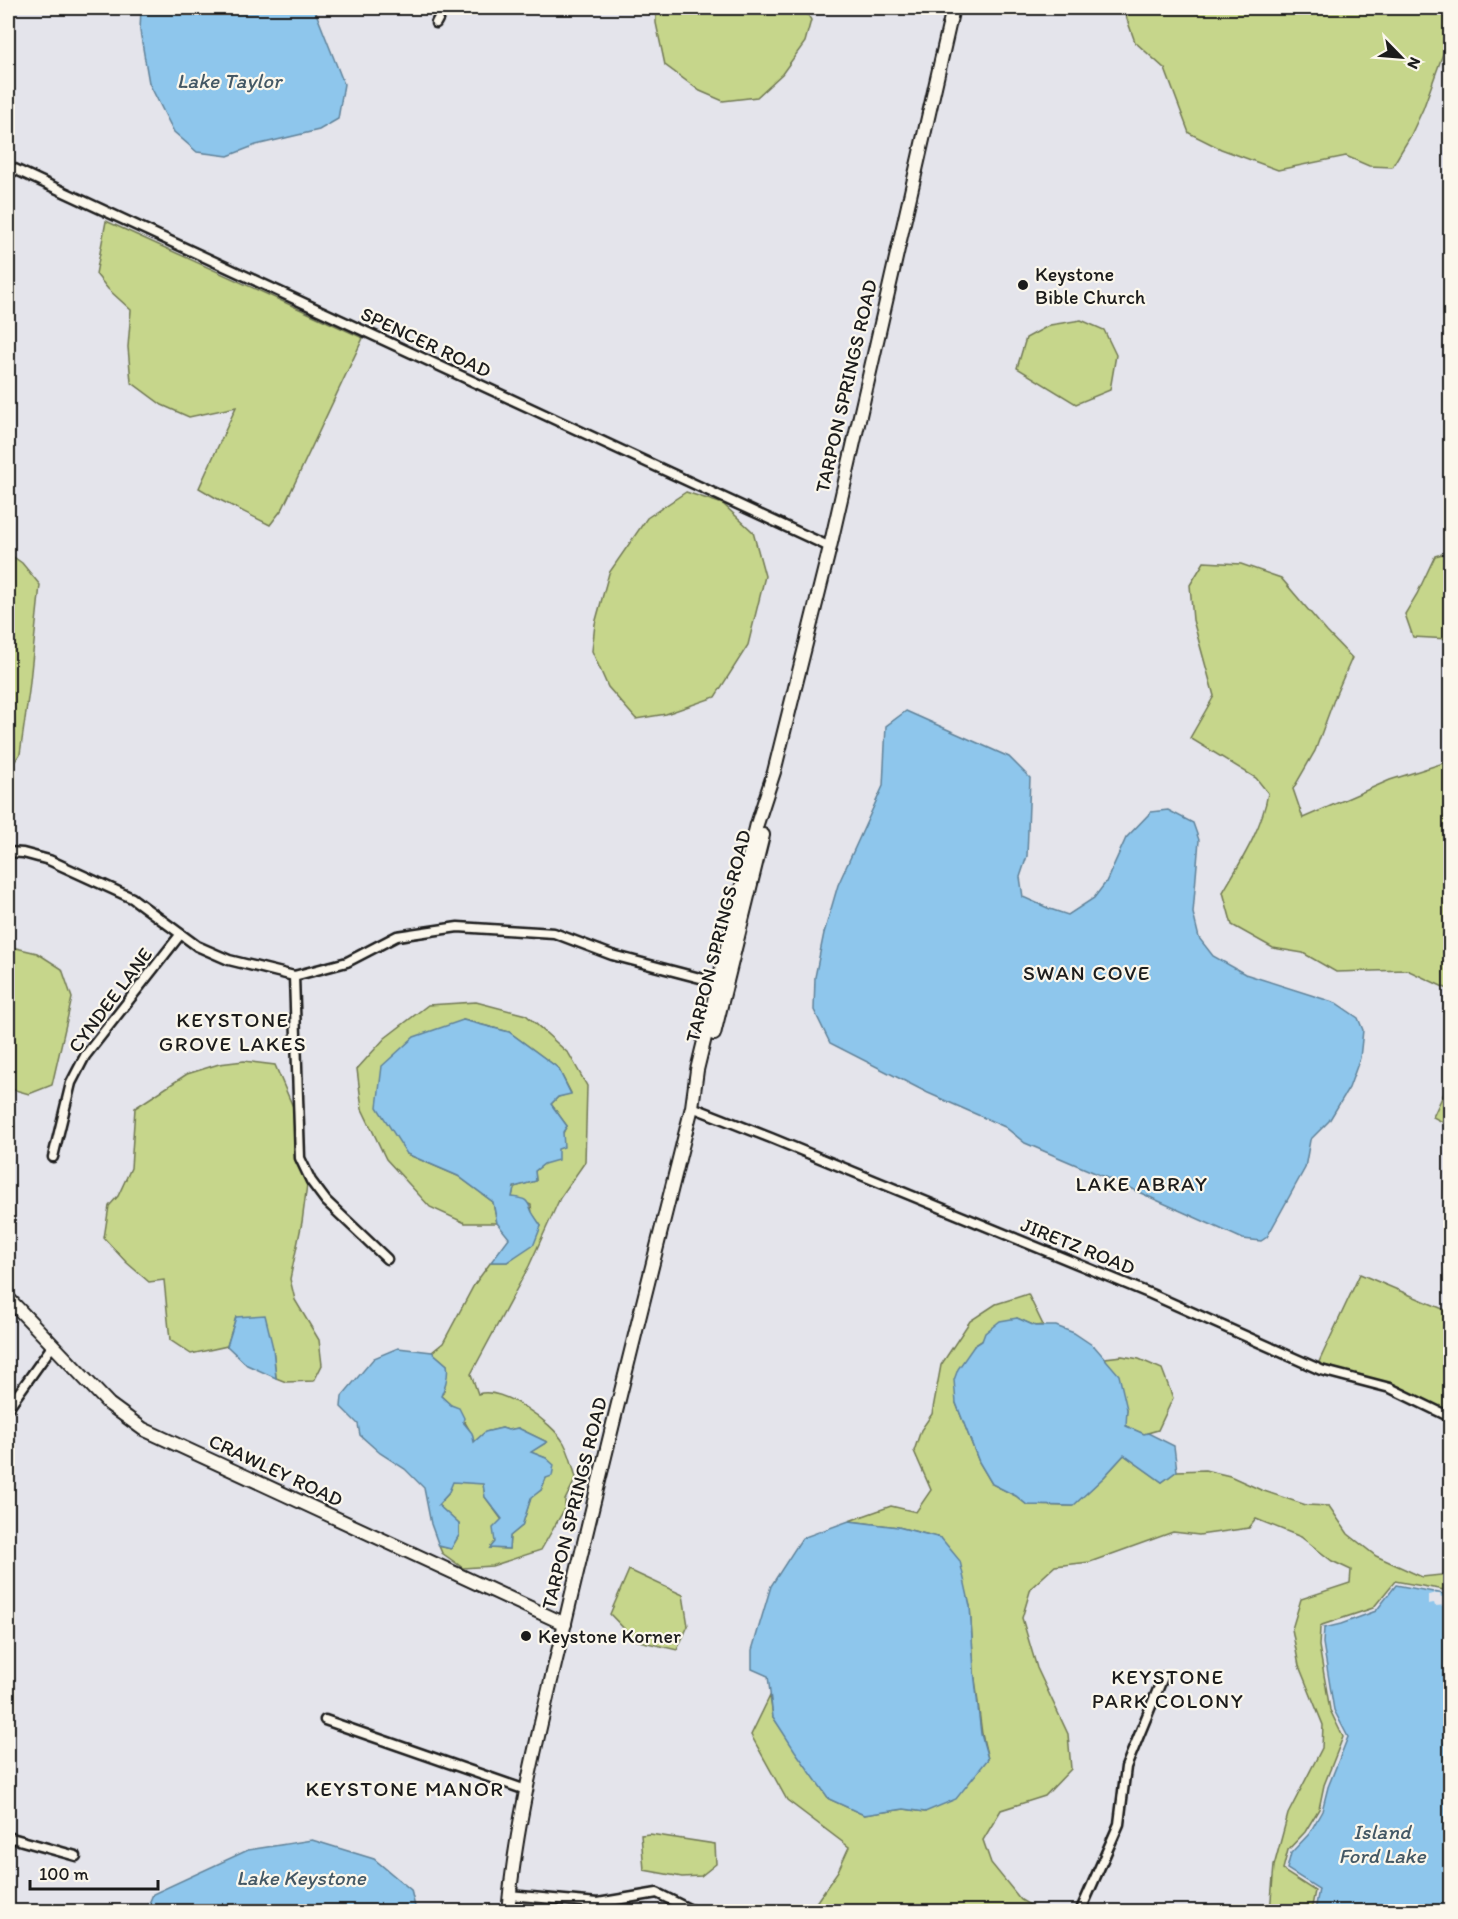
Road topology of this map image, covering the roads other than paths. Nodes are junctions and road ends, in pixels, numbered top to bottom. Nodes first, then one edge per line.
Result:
1 (444, 8) edge
2 (953, 8) edge
3 (436, 23) dead end
4 (8, 166) edge
5 (830, 547) junction
6 (8, 852) edge
7 (180, 935) junction
8 (294, 976) junction
9 (722, 984) junction
10 (692, 1107) junction
11 (53, 1157) dead end
12 (387, 1259) dead end
13 (8, 1298) edge
14 (53, 1345) junction
15 (8, 1408) edge
16 (1450, 1417) edge
17 (565, 1624) junction
18 (1163, 1677) dead end
19 (325, 1720) dead end
20 (526, 1790) junction
21 (8, 1837) edge
22 (76, 1856) dead end
23 (509, 1895) junction
24 (508, 1911) edge
25 (695, 1911) edge
26 (1080, 1911) edge

1 - 3 street
2 - 5 main road, TARPON SPRINGS ROAD
4 - 5 street, SPENCER ROAD
5 - 9 main road, TARPON SPRINGS ROAD
6 - 7 street
7 - 8 street
7 - 11 street, CYNDEE LANE
8 - 9 street
8 - 12 street
9 - 10 main road, TARPON SPRINGS ROAD
10 - 16 street, JIRETZ ROAD
10 - 17 main road, TARPON SPRINGS ROAD
13 - 14 main road, CRAWLEY ROAD
14 - 15 street
14 - 17 main road, CRAWLEY ROAD
17 - 20 main road, TARPON SPRINGS ROAD
18 - 26 street
19 - 20 street
20 - 23 main road, TARPON SPRINGS ROAD
21 - 22 street
23 - 24 main road, TARPON SPRINGS ROAD
23 - 25 street

